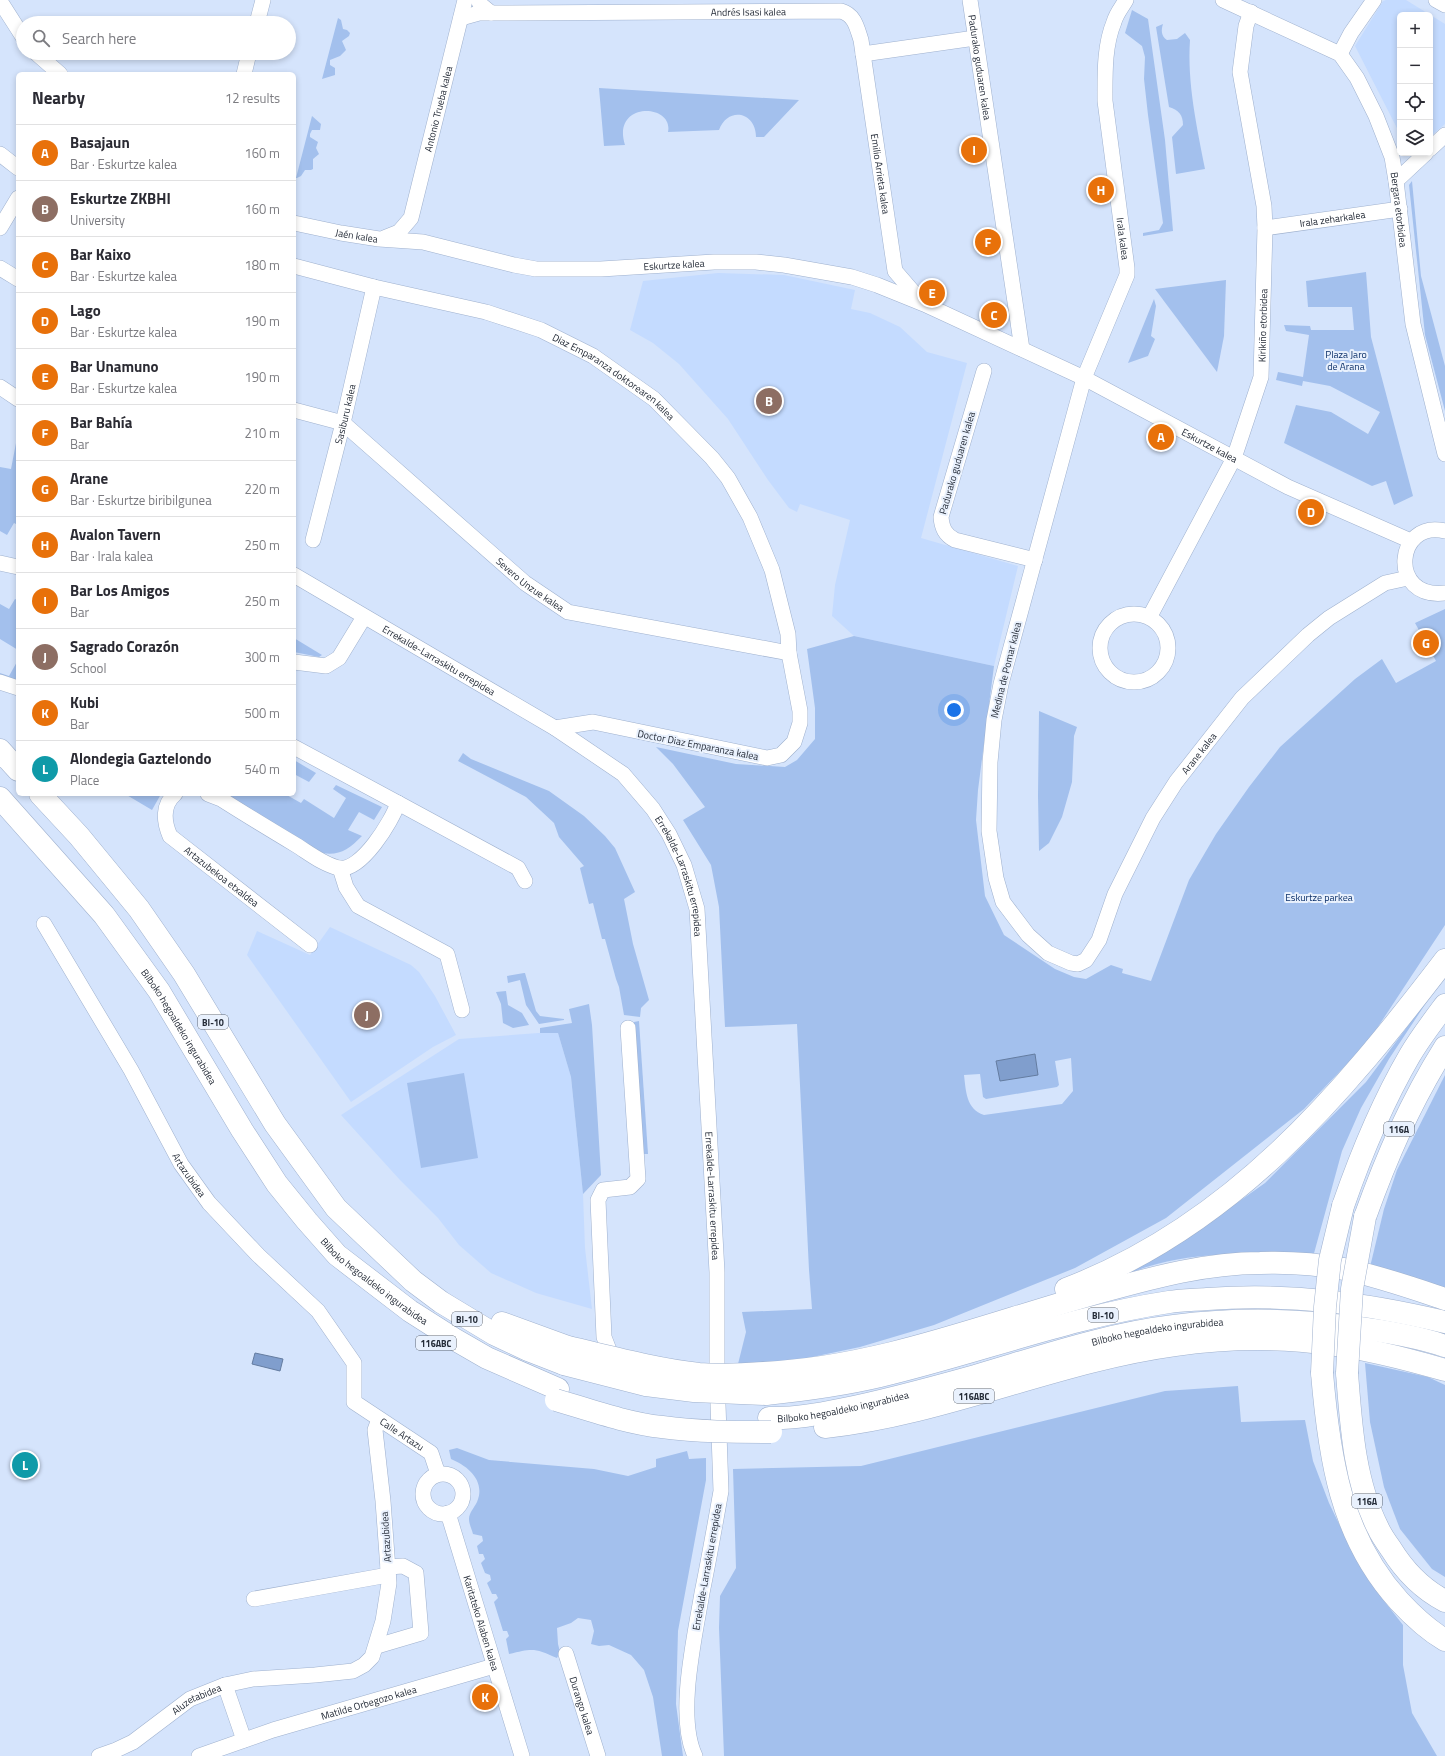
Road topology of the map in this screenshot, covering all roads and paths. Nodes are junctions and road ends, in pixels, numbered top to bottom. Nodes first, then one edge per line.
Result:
1 (263, 0) edge
2 (465, 0) edge
3 (478, 0) edge
4 (970, 0) edge
5 (1126, 0) edge
6 (1223, 0) edge
7 (1374, 0) edge
8 (1436, 0) edge
9 (0, 2) edge
10 (1445, 5) edge
11 (1248, 7) edge
12 (491, 13) junction
13 (259, 16) edge
14 (461, 18) junction
15 (16, 26) edge
16 (975, 38) junction
17 (863, 54) junction
18 (1340, 54) junction
19 (44, 60) edge
20 (247, 60) edge
21 (58, 72) edge
22 (244, 72) edge
23 (1445, 135) edge
24 (1433, 146) edge
25 (0, 154) edge
26 (1423, 156) edge
27 (16, 166) edge
28 (1396, 181) junction
29 (16, 201) edge
30 (1400, 209) junction
31 (411, 218) junction
32 (296, 223) edge
33 (0, 228) edge
34 (1265, 228) junction
35 (383, 238) junction
36 (421, 242) junction
37 (296, 267) edge
38 (0, 268) edge
39 (895, 271) junction
40 (16, 278) edge
41 (877, 284) junction
42 (374, 288) junction
43 (924, 304) junction
44 (1022, 349) junction
45 (984, 371) dead end
46 (1084, 378) junction
47 (0, 387) edge
48 (16, 398) edge
49 (296, 411) edge
50 (343, 423) junction
51 (1445, 454) edge
52 (1234, 458) junction
53 (1445, 531) edge
54 (313, 540) dead end
55 (1411, 542) junction
56 (1035, 560) junction
57 (0, 563) edge
58 (16, 567) edge
59 (296, 576) edge
60 (1408, 578) junction
61 (1445, 593) edge
62 (1150, 616) junction
63 (364, 617) junction
64 (789, 653) junction
65 (296, 662) edge
66 (0, 682) edge
67 (16, 687) edge
68 (555, 728) junction
69 (296, 748) edge
70 (0, 750) edge
71 (16, 768) edge
72 (42, 796) edge
73 (173, 796) edge
74 (213, 796) edge
75 (0, 798) edge
76 (398, 803) junction
77 (340, 868) junction
78 (525, 882) dead end
79 (44, 924) dead end
80 (310, 945) dead end
81 (1048, 953) joint
82 (1445, 960) edge
83 (1445, 1005) edge
84 (462, 1010) dead end
85 (628, 1028) dead end
86 (1445, 1047) edge
87 (1445, 1299) edge
88 (1445, 1322) edge
89 (959, 1335) junction
90 (1445, 1346) edge
91 (1445, 1370) edge
92 (718, 1376) junction
93 (765, 1384) junction
94 (354, 1402) joint
95 (379, 1419) junction
96 (770, 1425) junction
97 (438, 1474) junction
98 (448, 1513) junction
99 (388, 1571) junction
100 (254, 1599) dead end
101 (1445, 1601) edge
102 (1445, 1640) edge
103 (377, 1646) junction
104 (566, 1654) dead end
105 (494, 1666) junction
106 (225, 1685) junction
107 (244, 1740) junction
108 (99, 1756) edge
109 (199, 1756) edge
110 (522, 1756) edge
111 (598, 1756) edge
112 (695, 1756) edge

1 - 13 street
2 - 14 street, Antonio Trueba kalea
3 - 12 street
4 - 16 street, Padurako guduaren kalea
5 - 46 street, Irala kalea
6 - 11 street, Bergara etorbidea
7 - 18 street
8 - 10 street
9 - 15 street
11 - 18 street, Bergara etorbidea
11 - 34 street, Kirikiño etorbidea
12 - 14 street, Andrés Isasi kalea
12 - 17 street, Andrés Isasi kalea
14 - 31 street, Antonio Trueba kalea
16 - 17 street
16 - 44 street, Padurako guduaren kalea
17 - 39 street, Emilio Arrieta kalea
18 - 28 street, Bergara etorbidea
19 - 21 street
20 - 22 street
23 - 24 street
25 - 27 street
26 - 28 street
28 - 30 street, Bergara etorbidea
29 - 33 street
30 - 34 street, Irala zeharkalea
30 - 51 street, Bergara etorbidea
31 - 35 street, Antonio Trueba kalea
31 - 36 street
32 - 35 street, Jaén kalea
34 - 52 street, Kirikiño etorbidea
35 - 36 street, Jaén kalea
36 - 41 street, Eskurtze kalea
37 - 42 street, Diaz Emparanza doktorearen kalea
38 - 40 street
39 - 41 street
39 - 43 street, Eskurtze kalea
41 - 43 street, Eskurtze kalea
42 - 50 street, Sasiburu kalea
42 - 64 street, Diaz Emparanza doktorearen kalea
43 - 44 street, Eskurtze kalea
44 - 46 street, Eskurtze kalea
45 - 56 street, Padurako guduaren kalea
46 - 52 street, Eskurtze kalea
46 - 56 street, Medina de Pomar kalea
47 - 48 street
49 - 50 street
50 - 54 street, Sasiburu kalea
50 - 64 street, Severo Unzue kalea
52 - 55 street, Eskurtze kalea
52 - 62 street, Kirikiño etorbidea
53 - 55 street
55 - 60 street
56 - 81 street, Medina de Pomar kalea
57 - 58 street
59 - 63 street, Errekalde-Larraskitu errepidea
60 - 61 street
60 - 81 street, Arane kalea
62 - 62 street
63 - 65 street
63 - 68 street, Errekalde-Larraskitu errepidea
64 - 68 street, Doctor Diaz Emparanza kalea
66 - 67 street
68 - 92 street, Errekalde-Larraskitu errepidea
69 - 76 street
70 - 71 highway
72 - 93 highway, BI-10, bridge
73 - 80 street, Artazubekoa etxaldea
74 - 77 street
75 - 96 highway, Bilboko hegoaldeko ingurabidea / BI-10
76 - 77 street
76 - 78 street
77 - 84 street
79 - 94 street, Artazubidea
82 - 89 highway
83 - 102 highway, bridge
85 - 92 street
86 - 101 highway, 116A, bridge
87 - 89 highway
88 - 93 highway, BI-10
89 - 93 highway
90 - 96 highway, Bilboko hegoaldeko ingurabidea / BI-10
91 - 96 highway, 116ABC
92 - 112 street, Errekalde-Larraskitu errepidea
94 - 95 street, Calle Artazu
95 - 97 street, Calle Artazu
95 - 99 street, Artazubidea
97 - 98 street
97 - 98 street
98 - 105 street, Karitateko Alaben kalea
99 - 100 street, Artazubidea
99 - 103 street, Artazubidea
99 - 103 street, Artazubidea
103 - 106 street, Artazubidea
104 - 111 street, Durango kalea
105 - 107 street, Matilde Orbegozo kalea
105 - 110 street, Karitateko Alaben kalea
106 - 107 street, Aluzetabidea
106 - 108 street, Aluzetabidea
107 - 109 street

